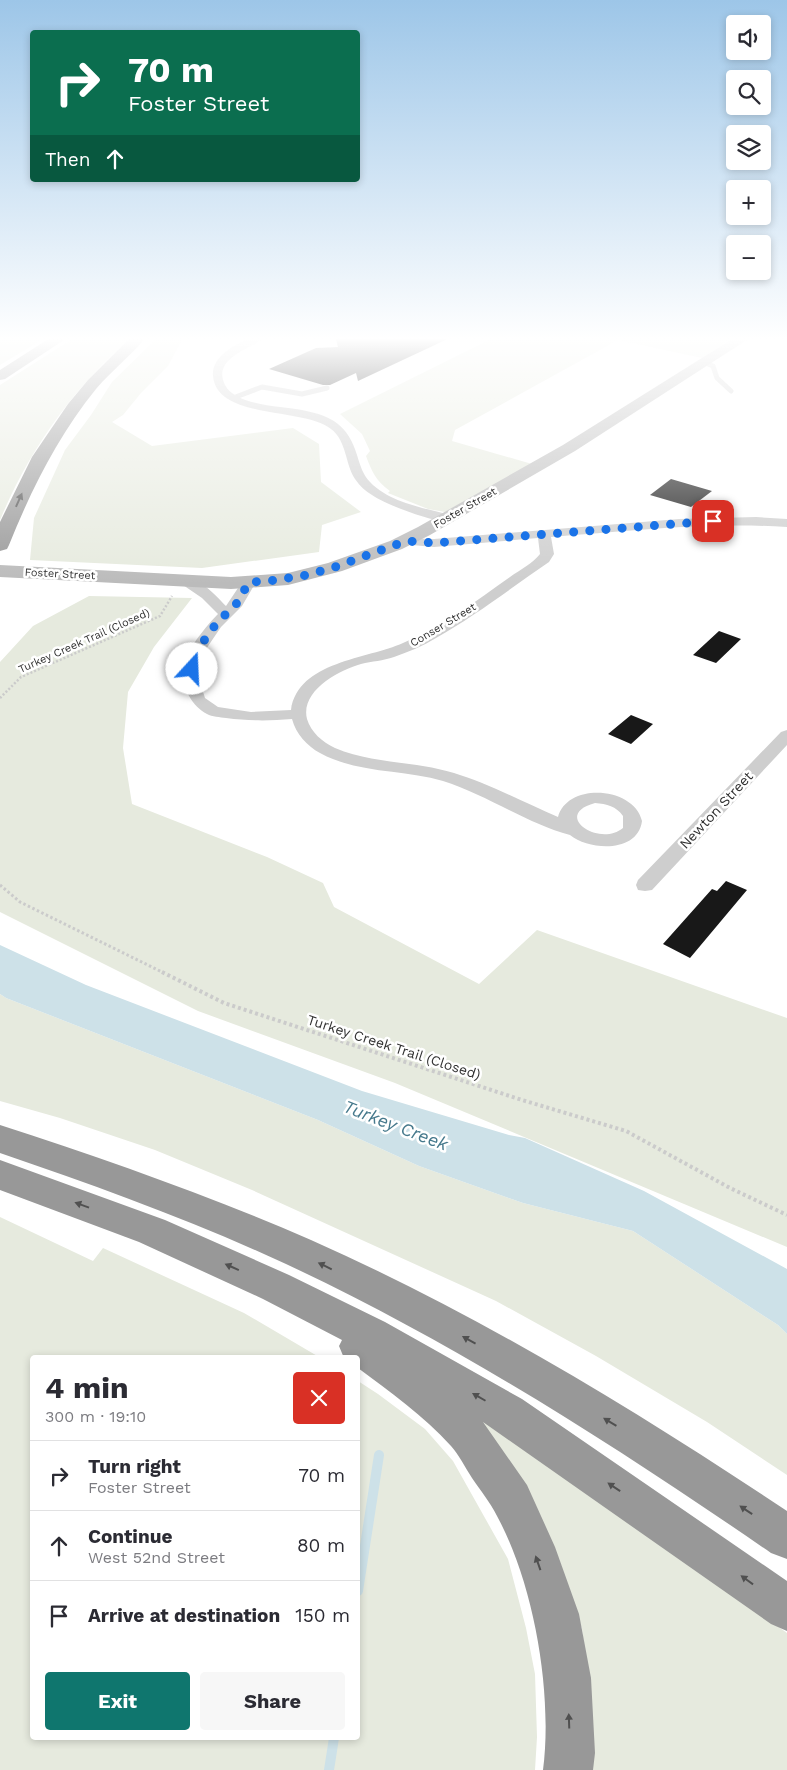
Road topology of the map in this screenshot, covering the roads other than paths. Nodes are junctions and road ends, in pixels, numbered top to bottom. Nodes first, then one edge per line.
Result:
1 (64, 419) edge
2 (319, 419) edge
3 (616, 419) edge
4 (446, 518) junction
5 (787, 523) edge
6 (542, 534) junction
7 (406, 541) junction
8 (0, 545) edge
9 (0, 571) edge
10 (249, 582) junction
11 (193, 586) junction
12 (226, 613) junction
13 (298, 714) junction
14 (787, 735) edge
15 (573, 830) dead end
16 (645, 885) dead end
17 (0, 1139) edge
18 (0, 1175) edge
19 (276, 1287) junction
20 (787, 1537) edge
21 (787, 1608) edge
22 (568, 1770) edge

8 -> 1 highway
2 - 4 street
3 - 4 street, Foster Street
4 - 7 street, Foster Street
5 - 6 street
6 - 7 street
6 - 13 street, Conser Street
7 - 10 street, Foster Street
9 - 11 street, Foster Street
10 - 11 street, Foster Street
10 - 12 street
11 - 12 street
12 - 13 street
13 - 15 street
14 - 16 street, Newton Street
20 -> 17 highway
19 -> 18 highway
21 -> 19 highway
22 -> 19 highway

